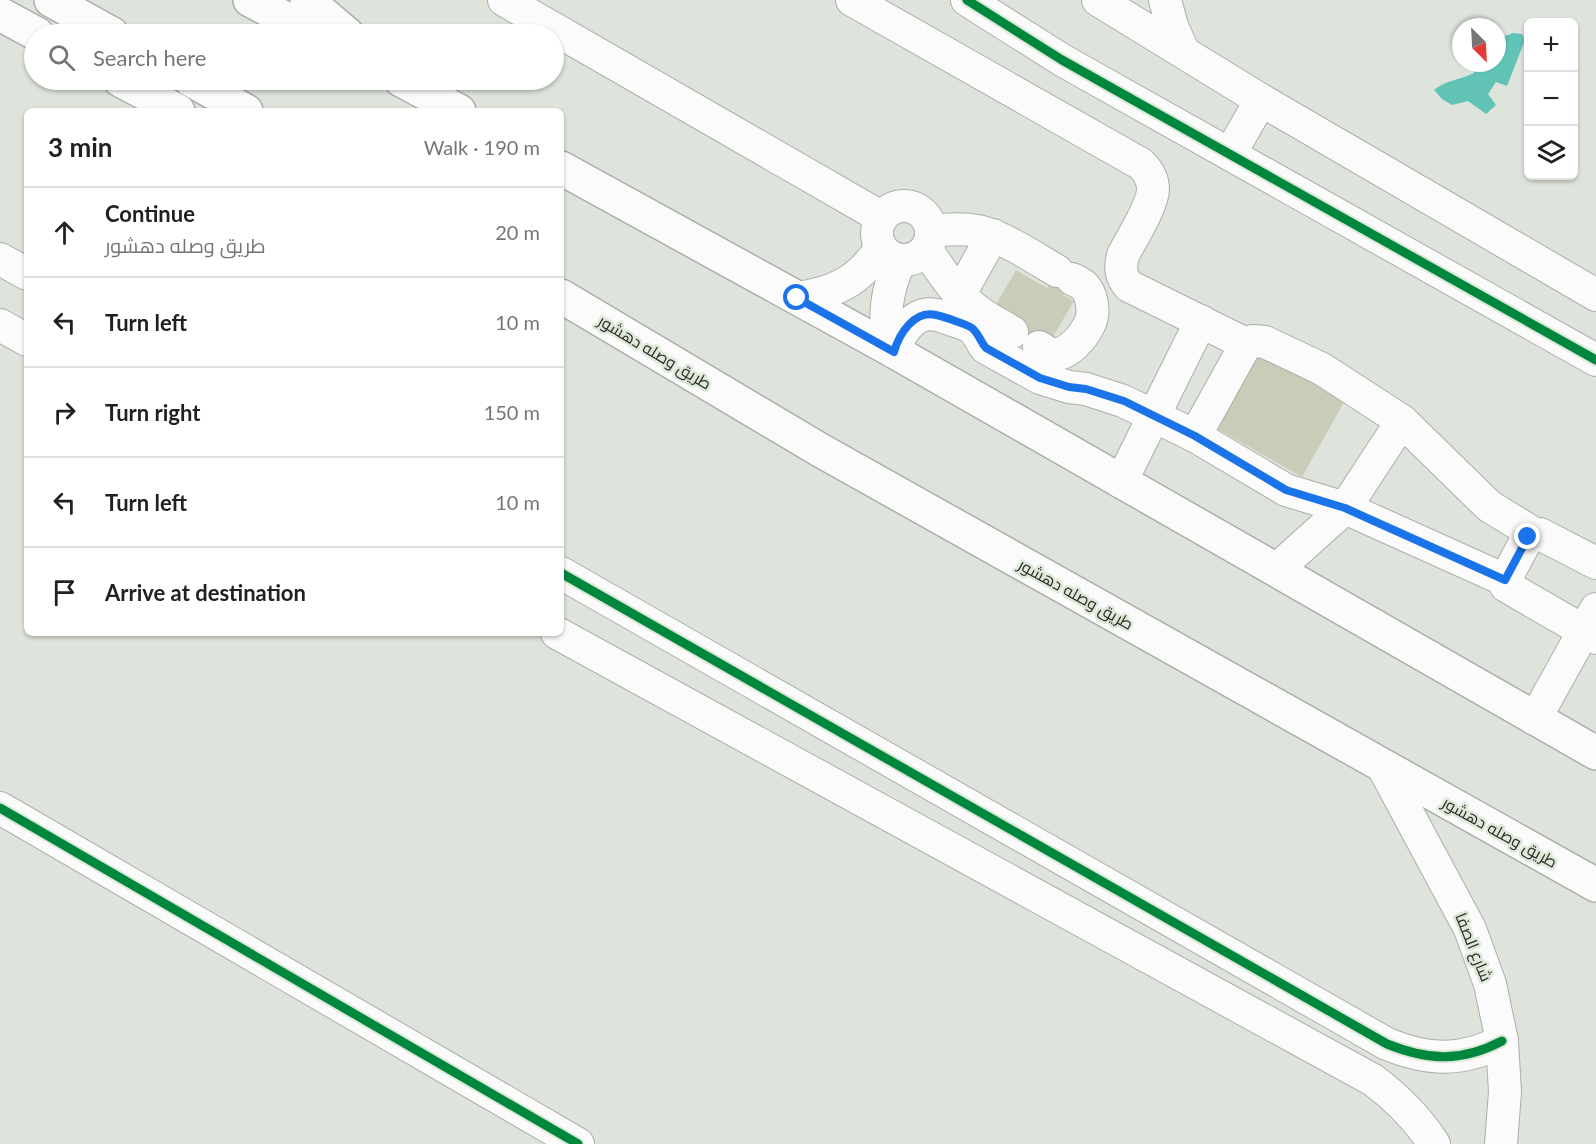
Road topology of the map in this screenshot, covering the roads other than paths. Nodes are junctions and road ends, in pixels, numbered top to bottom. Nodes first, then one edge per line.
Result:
1 (51, 0) edge
2 (250, 0) edge
3 (307, 0) edge
4 (504, 0) edge
5 (852, 0) edge
6 (967, 0) edge
7 (1098, 0) edge
8 (1165, 0) edge
9 (0, 14) edge
10 (94, 24) edge
11 (296, 24) edge
12 (335, 24) edge
13 (546, 24) edge
14 (24, 27) edge
15 (564, 35) edge
16 (1184, 51) junction
17 (139, 90) edge
18 (209, 90) edge
19 (421, 90) edge
20 (1262, 100) junction
21 (172, 108) edge
22 (241, 108) edge
23 (454, 108) edge
24 (1230, 154) junction
25 (564, 170) edge
26 (881, 217) junction
27 (993, 235) junction
28 (909, 247) junction
29 (0, 259) edge
30 (24, 272) edge
31 (960, 294) junction
32 (1596, 295) edge
33 (564, 298) edge
34 (797, 298) junction
35 (1201, 321) junction
36 (0, 325) edge
37 (24, 338) edge
38 (1246, 344) junction
39 (892, 351) junction
40 (1596, 360) edge
41 (1154, 416) junction
42 (1402, 421) junction
43 (1195, 436) junction
44 (1121, 482) junction
45 (1345, 508) junction
46 (1533, 533) junction
47 (1596, 562) edge
48 (1276, 570) junction
49 (564, 575) edge
50 (1505, 580) junction
51 (1592, 626) edge
52 (562, 636) edge
53 (1535, 718) junction
54 (1596, 753) edge
55 (1383, 767) junction
56 (0, 808) edge
57 (1596, 885) edge
58 (1339, 1017) junction
59 (1502, 1041) junction
60 (1321, 1052) junction
61 (578, 1144) edge
62 (1434, 1144) edge
63 (1501, 1144) edge

1 - 10 main road
2 - 11 main road
3 - 12 main road
4 - 13 street
5 - 35 street
6 - 24 street
7 - 16 street
8 - 16 street
9 - 14 main road
15 - 26 street
16 - 20 street
17 - 21 main road
18 - 22 main road
19 - 23 main road
20 - 24 street
20 - 32 street
24 - 40 street
25 - 34 main road
26 - 28 street
26 - 28 street
27 - 28 street
27 - 31 street
27 - 31 street
28 - 31 street
28 - 34 street
28 - 39 street
29 - 30 street
33 - 55 main road, طريق وصله دهشور
34 - 39 main road
35 - 38 street
35 - 41 street
36 - 37 street
38 - 42 street
38 - 43 street
39 - 41 street
39 - 44 main road
41 - 43 street
41 - 44 street
42 - 45 street
42 - 46 street
43 - 45 street
44 - 48 main road
45 - 48 street
45 - 50 street
46 - 47 street
46 - 50 street
48 - 53 main road
49 - 58 street
50 - 51 street
51 - 53 street
52 - 60 street
53 - 54 main road
55 - 57 main road, طريق وصله دهشور
55 - 59 street, شارع الصفا
56 - 61 street
58 - 59 street
58 - 60 street
59 - 63 street, شارع الصفا
60 - 62 street

